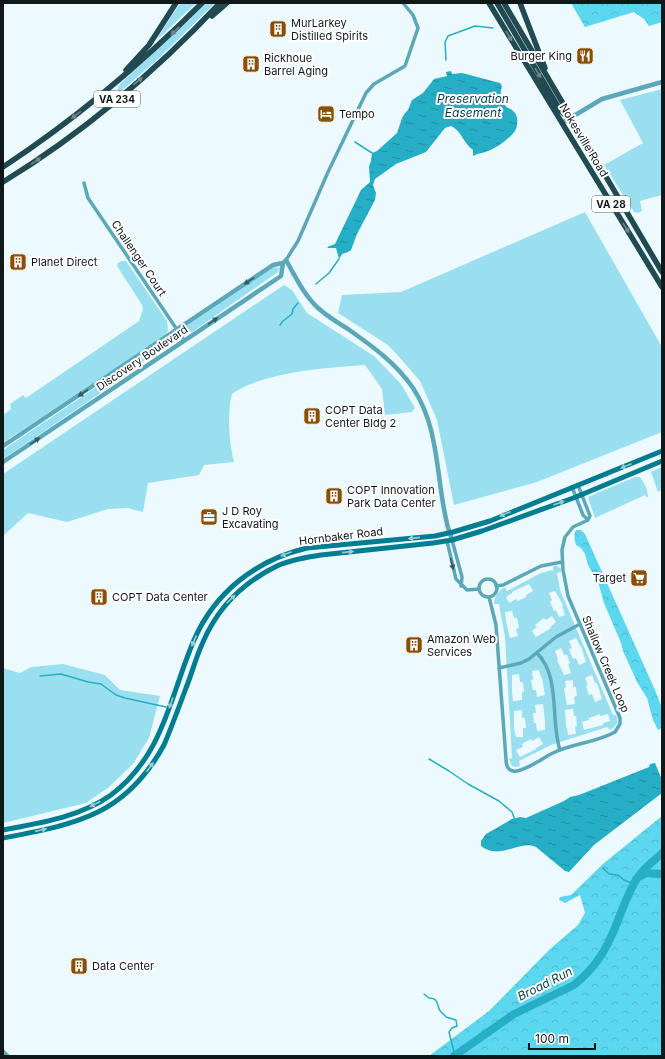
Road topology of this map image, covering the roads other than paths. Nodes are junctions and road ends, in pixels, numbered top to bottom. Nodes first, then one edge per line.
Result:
1 (176, 3) edge
2 (202, 3) edge
3 (220, 3) edge
4 (227, 3) edge
5 (403, 3) edge
6 (489, 3) edge
7 (497, 3) edge
8 (504, 3) edge
9 (521, 3) edge
10 (184, 39) junction
11 (662, 82) edge
12 (552, 84) junction
13 (102, 94) junction
14 (571, 117) junction
15 (562, 123) junction
16 (3, 166) edge
17 (3, 182) edge
18 (84, 184) dead end
19 (284, 262) junction
20 (662, 272) edge
21 (662, 285) edge
22 (177, 329) junction
23 (184, 340) junction
24 (3, 446) edge
25 (662, 451) edge
26 (662, 461) edge
27 (3, 462) edge
28 (578, 485) junction
29 (572, 488) junction
30 (582, 495) junction
31 (576, 497) junction
32 (588, 520) junction
33 (448, 533) junction
34 (449, 540) junction
35 (562, 562) junction
36 (496, 586) junction
37 (479, 589) junction
38 (489, 597) junction
39 (580, 624) junction
40 (537, 653) junction
41 (184, 666) junction
42 (499, 668) junction
43 (193, 670) junction
44 (560, 750) junction
45 (3, 830) edge
46 (3, 838) edge
47 (3, 1051) edge
48 (8, 1056) edge

1 - 13 highway
2 -> 13 highway, VA 234
3 - 10 highway, VA 234
4 - 10 highway
5 - 19 street, Discovery Boulevard
6 -> 15 highway, Nokesville Road / VA 28
7 -> 14 highway
8 - 12 highway, Nokesville Road / VA 28
9 - 12 highway
17 -> 10 highway, VA 234
11 - 14 street
12 - 14 highway, Nokesville Road / VA 28
13 -> 16 highway, VA 234
14 - 15 street
14 - 20 highway, Nokesville Road / VA 28
15 -> 21 highway, Nokesville Road / VA 28
18 - 22 street, Challenger Court
19 -> 22 street, Discovery Boulevard
23 -> 19 street, Discovery Boulevard
19 - 33 street
22 - 23 street, Challenger Court
22 -> 24 street, Discovery Boulevard
27 -> 23 street, Discovery Boulevard
25 -> 28 main road, Hornbaker Road
26 - 30 main road, Hornbaker Road
28 - 29 main road, Hornbaker Road
28 - 30 street
29 - 31 street
29 -> 33 main road, Hornbaker Road
30 - 31 main road, Hornbaker Road
30 - 32 street
31 - 32 street
34 -> 31 main road, Hornbaker Road
32 - 35 street, Shallow Creek Loop
33 - 34 street
33 -> 41 main road, Hornbaker Road
34 - 37 street
43 -> 34 main road, Hornbaker Road
35 - 36 street
35 - 39 street, Shallow Creek Loop
36 - 37 street
36 - 38 street
37 - 38 street
38 - 42 street, Shallow Creek Loop
39 - 40 street
39 - 44 street, Shallow Creek Loop
40 - 42 street
40 - 44 street
41 - 43 main road
41 -> 45 main road, Hornbaker Road
42 - 44 street, Shallow Creek Loop
46 -> 43 main road, Hornbaker Road
47 - 48 street

